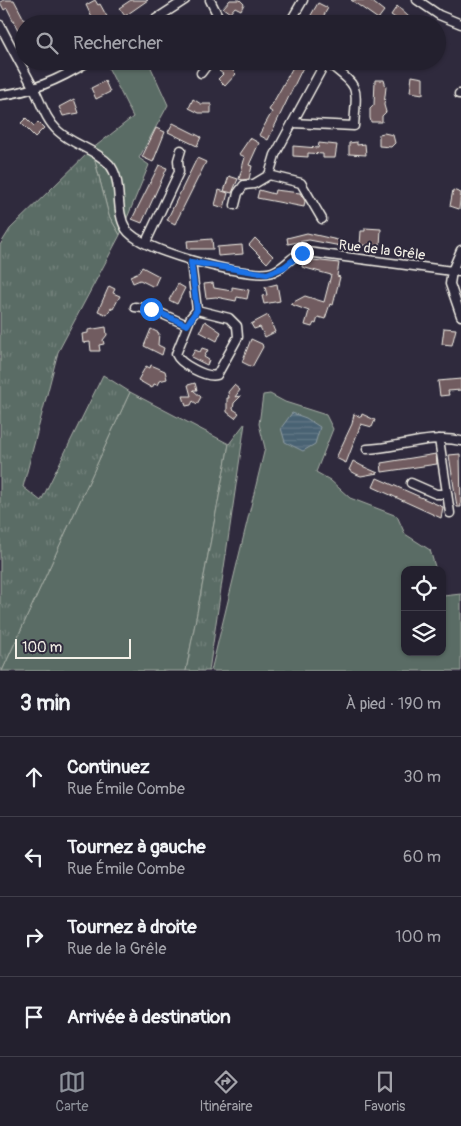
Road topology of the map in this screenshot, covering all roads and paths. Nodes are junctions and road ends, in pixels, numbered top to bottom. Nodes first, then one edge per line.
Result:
1 (185, 0) edge
2 (210, 0) edge
3 (303, 0) edge
4 (417, 0) edge
5 (162, 15) edge
6 (218, 15) edge
7 (294, 15) edge
8 (439, 15) edge
9 (446, 18) edge
10 (461, 24) edge
11 (0, 26) edge
12 (15, 54) edge
13 (23, 70) edge
14 (76, 70) edge
15 (203, 70) edge
16 (322, 70) edge
17 (338, 70) edge
18 (201, 73) dead end
19 (34, 90) junction
20 (0, 95) edge
21 (293, 123) junction
22 (181, 150) dead end
23 (268, 175) junction
24 (235, 205) dead end
25 (322, 220) dead end
26 (146, 242) junction
27 (461, 250) edge
28 (191, 262) junction
29 (452, 271) junction
30 (461, 272) edge
31 (135, 307) dead end
32 (197, 310) junction
33 (461, 316) edge
34 (187, 325) junction
35 (439, 439) junction
36 (461, 441) edge
37 (367, 449) dead end
38 (410, 483) dead end
39 (447, 494) junction
40 (450, 513) dead end

1 - 5 street
2 - 6 street
3 - 7 street
4 - 8 street
9 - 10 street
11 - 12 street, Rue de la Grêle
13 - 19 street, Rue de la Grêle
14 - 19 street
15 - 18 street
16 - 21 street
17 - 21 street
19 - 20 street
19 - 26 street, Rue de la Grêle
21 - 23 street
22 - 26 street
23 - 24 street
23 - 25 street
26 - 28 street, Rue de la Grêle
27 - 29 street
28 - 29 street, Rue de la Grêle
28 - 32 street
29 - 30 street, Rue de la Grêle
29 - 33 street
31 - 34 street
32 - 34 street
32 - 34 street
35 - 36 street
35 - 37 street
35 - 39 street
38 - 39 street
39 - 40 street

